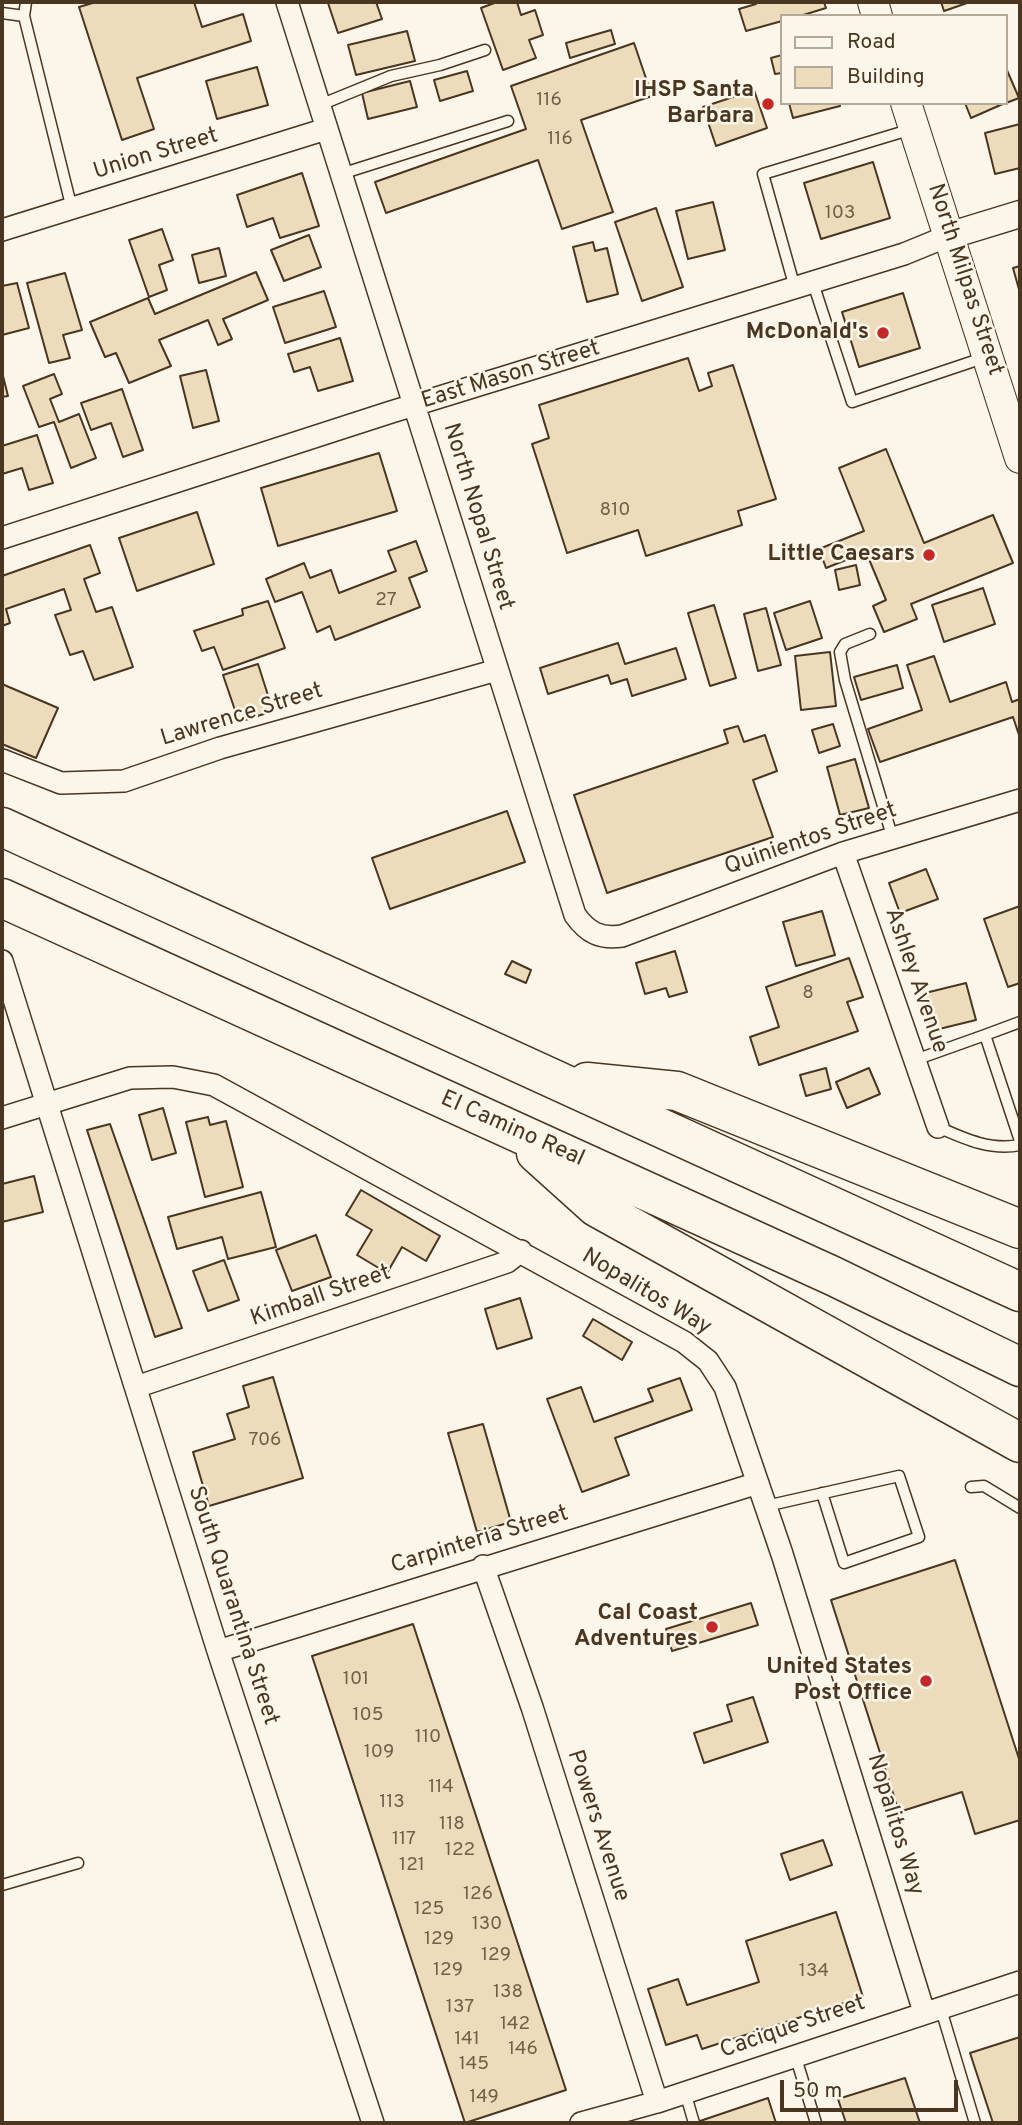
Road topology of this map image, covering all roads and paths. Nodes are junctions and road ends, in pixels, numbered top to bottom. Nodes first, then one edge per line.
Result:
1 (26, 2) edge
2 (287, 2) edge
3 (2, 13) edge
4 (24, 16) junction
5 (485, 50) dead end
6 (320, 105) junction
7 (910, 116) edge
8 (508, 121) dead end
9 (326, 129) junction
10 (341, 174) junction
11 (72, 209) junction
12 (1020, 214) edge
13 (2, 230) edge
14 (948, 236) junction
15 (804, 286) junction
16 (988, 356) junction
17 (415, 405) junction
18 (1020, 458) edge
19 (2, 538) edge
20 (870, 634) dead end
21 (497, 670) junction
22 (2, 760) edge
23 (1020, 800) edge
24 (2, 827) edge
25 (893, 839) junction
26 (843, 853) junction
27 (2, 898) edge
28 (622, 936) joint
29 (2, 961) edge
30 (1020, 1022) edge
31 (985, 1035) junction
32 (915, 1060) junction
33 (559, 1080) junction
34 (47, 1103) junction
35 (2, 1118) edge
36 (938, 1127) joint
37 (508, 1128) junction
38 (1020, 1143) edge
39 (1020, 1229) edge
40 (521, 1251) junction
41 (1020, 1292) edge
42 (1020, 1367) edge
43 (136, 1387) junction
44 (1020, 1443) edge
45 (758, 1483) junction
46 (971, 1487) dead end
47 (822, 1493) junction
48 (766, 1506) junction
49 (1020, 1508) edge
50 (483, 1566) junction
51 (218, 1651) junction
52 (78, 1863) dead end
53 (2, 1885) edge
54 (1020, 1982) edge
55 (932, 2009) junction
56 (795, 2055) junction
57 (685, 2092) junction
58 (657, 2102) junction
59 (373, 2123) edge
60 (581, 2123) edge
61 (694, 2123) edge
62 (816, 2123) edge
63 (975, 2123) edge

1 - 4 lane
2 - 6 street, North Nopal Street
3 - 4 lane
4 - 11 lane
5 - 6 lane
6 - 9 street, North Nopal Street
7 - 14 main road, North Milpas Street
7 - 15 lane
8 - 10 lane
9 - 10 street, North Nopal Street
9 - 11 street, Union Street
10 - 17 street, North Nopal Street
11 - 13 street, Union Street
12 - 14 street, East Mason Street
14 - 15 street, East Mason Street
14 - 16 main road, North Milpas Street
15 - 16 lane
15 - 17 street, East Mason Street
16 - 18 main road, North Milpas Street
17 - 19 street, East Mason Street
17 - 21 street, North Nopal Street
20 - 25 lane
21 - 22 street, Lawrence Street
21 - 28 street, North Nopal Street
23 - 25 street, Quinientos Street
24 - 33 highway
25 - 26 street, Quinientos Street
26 - 28 street, Quinientos Street
26 - 32 street, Ashley Avenue
27 - 37 highway, El Camino Real
29 - 34 street, South Quarantina Street
30 - 31 lane
31 - 32 lane
31 - 38 lane
32 - 36 street, Ashley Avenue
33 - 39 highway
33 - 41 highway
34 - 35 street
34 - 40 street, Nopalitos Way
34 - 43 street, South Quarantina Street
36 - 38 lane
37 - 42 highway, El Camino Real
37 - 44 highway
40 - 43 street, Kimball Street
40 - 45 street, Nopalitos Way
43 - 51 street, South Quarantina Street
45 - 48 street, Nopalitos Way
45 - 50 street, Carpinteria Street
46 - 49 lane
47 - 47 lane
47 - 48 lane
48 - 55 street, Nopalitos Way
50 - 51 street, Carpinteria Street
50 - 58 street, Powers Avenue
51 - 59 street, South Quarantina Street
52 - 53 lane
54 - 55 street, Cacique Street
55 - 56 street, Cacique Street
55 - 63 lane
56 - 57 street, Cacique Street
56 - 62 lane
57 - 58 street, Cacique Street
57 - 61 lane
58 - 60 street, Cacique Street

